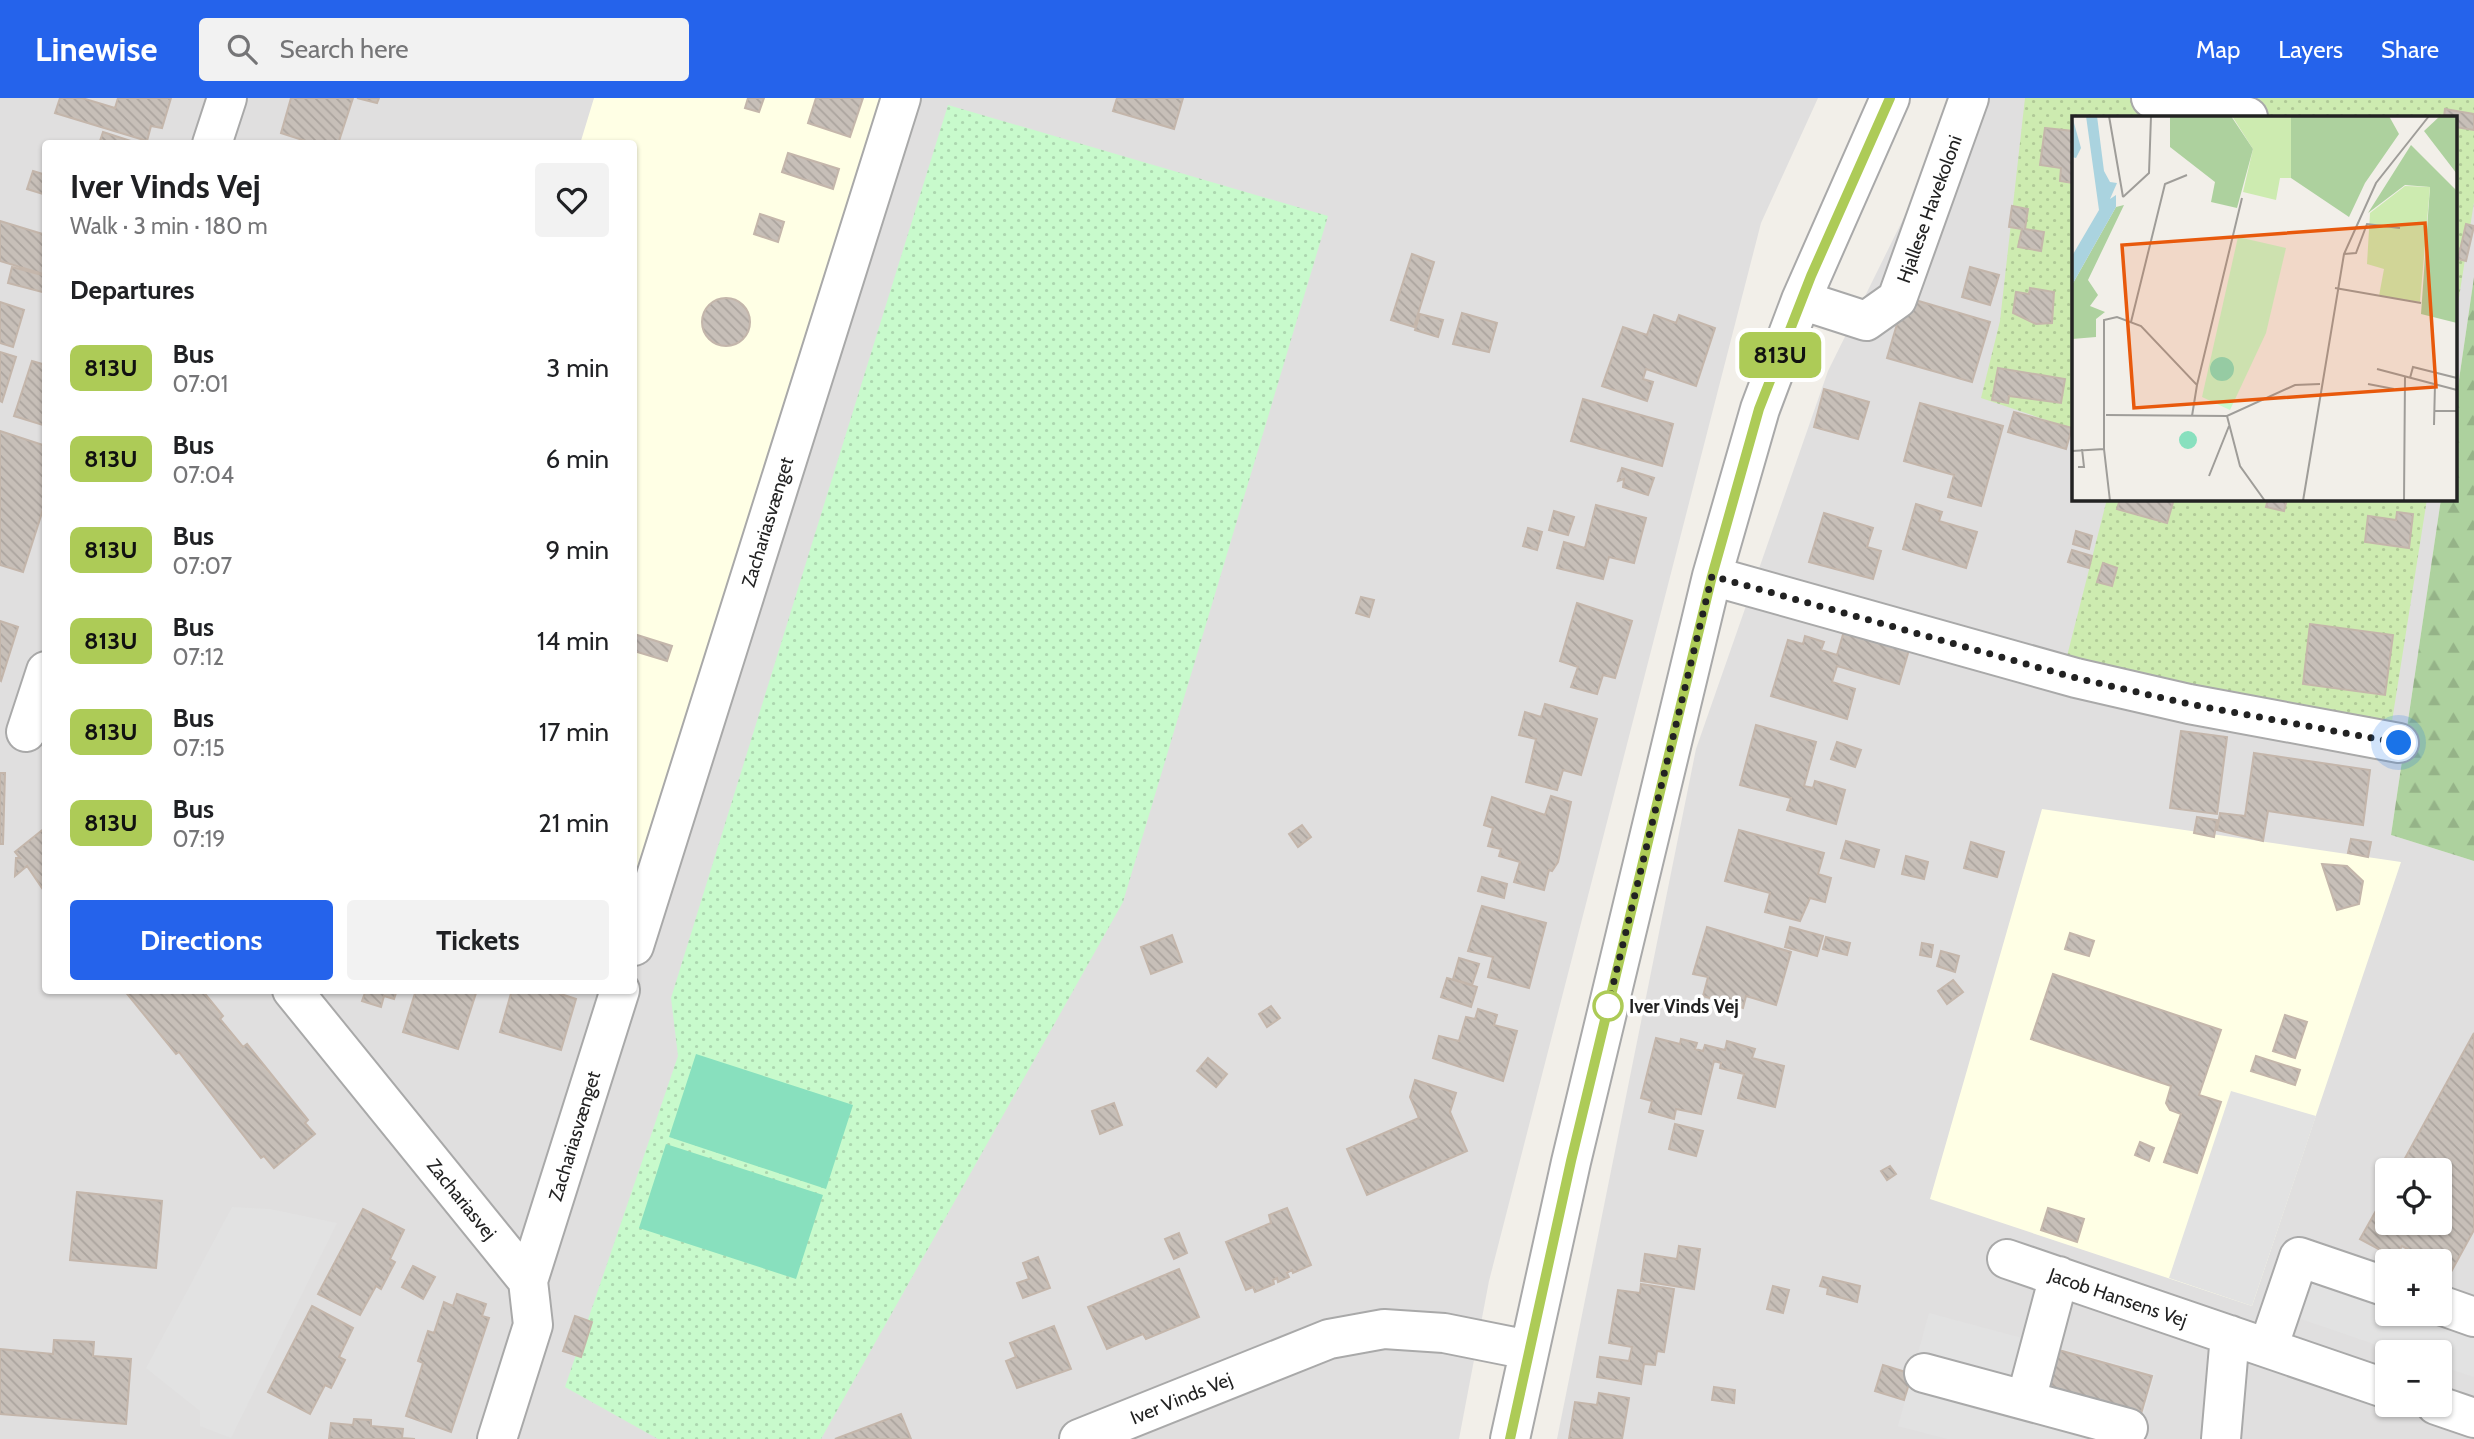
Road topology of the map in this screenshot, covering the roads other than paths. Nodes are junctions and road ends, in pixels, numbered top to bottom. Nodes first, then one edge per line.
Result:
1 (227, 98) edge
2 (901, 98) edge
3 (1890, 98) edge
4 (1969, 98) edge
5 (2151, 98) edge
6 (2243, 116) edge
7 (213, 140) edge
8 (1801, 300) junction
9 (1712, 576) junction
10 (42, 682) edge
11 (24, 732) edge
12 (2399, 743) dead end
13 (637, 936) edge
14 (295, 994) edge
15 (619, 994) edge
16 (2007, 1259) dead end
17 (2059, 1276) junction
18 (528, 1281) junction
19 (2375, 1283) edge
20 (2452, 1309) edge
21 (2474, 1317) edge
22 (2230, 1335) junction
23 (2268, 1349) junction
24 (1529, 1350) junction
25 (1924, 1373) dead end
26 (2375, 1385) edge
27 (2026, 1400) junction
28 (2128, 1428) dead end
29 (497, 1439) edge
30 (1079, 1439) edge
31 (1510, 1439) edge
32 (2221, 1439) edge

1 - 7 street
2 - 13 street, Zachariasvænget
3 - 8 street
4 - 8 street, Hjallese Havekoloni
5 - 6 street
8 - 9 street
9 - 12 street
9 - 24 street
10 - 11 street
14 - 18 street, Zachariasvej
15 - 18 street, Zachariasvænget
16 - 17 street, Jacob Hansens Vej
17 - 22 street, Jacob Hansens Vej
17 - 27 street
18 - 29 street
19 - 23 street
20 - 21 street
22 - 23 street, Jacob Hansens Vej
22 - 32 street
23 - 26 street, Jacob Hansens Vej
24 - 30 street, Iver Vinds Vej
24 - 31 street
25 - 27 street
27 - 28 street

